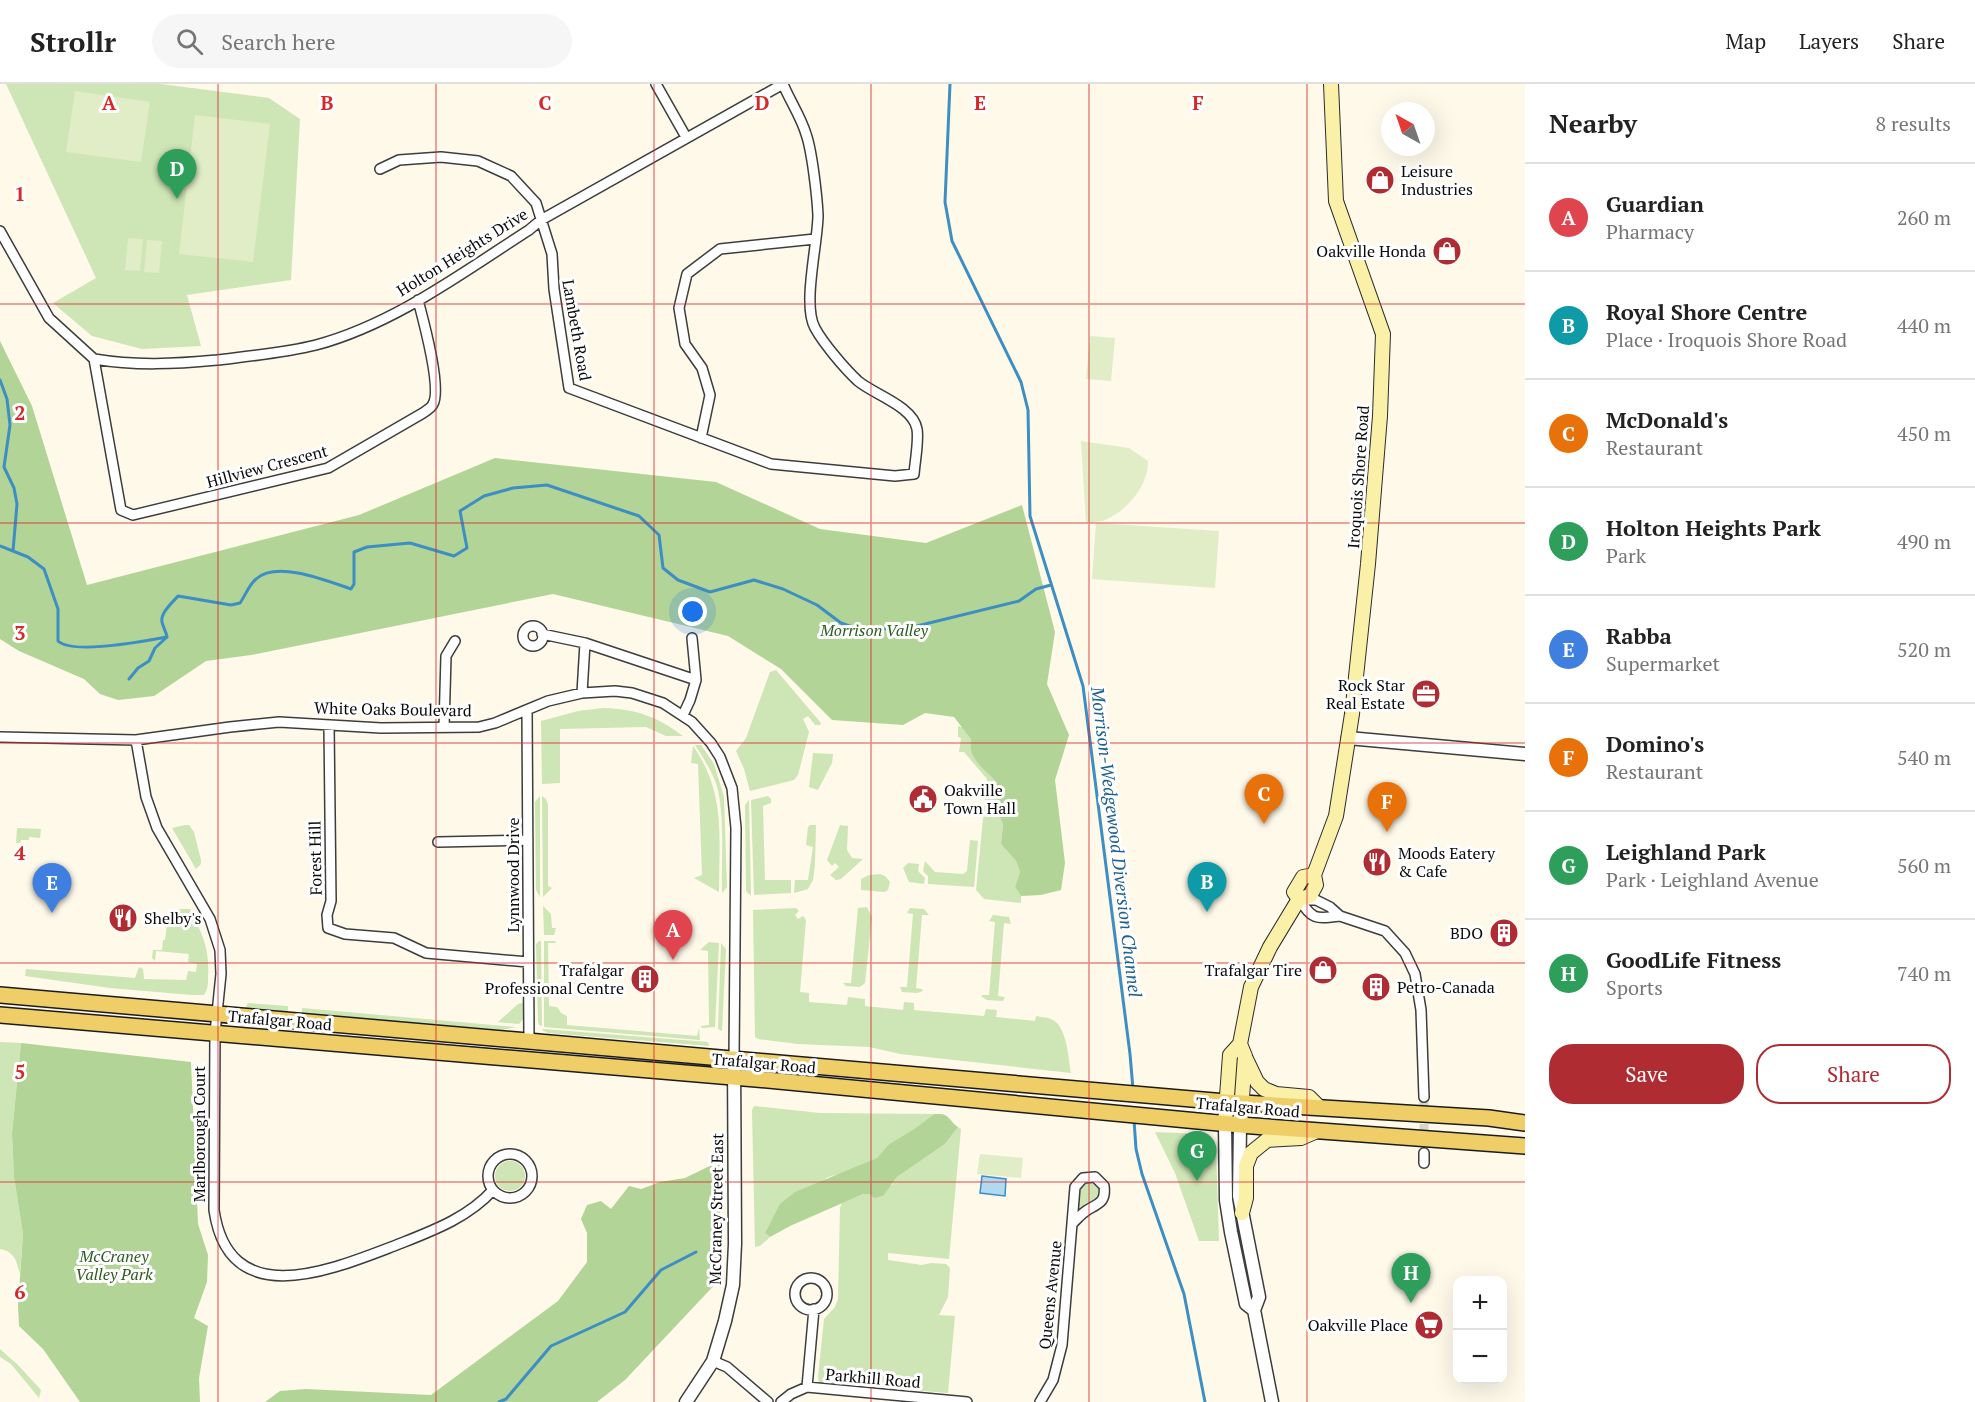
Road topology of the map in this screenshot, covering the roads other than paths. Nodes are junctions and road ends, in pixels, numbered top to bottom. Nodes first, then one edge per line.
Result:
1 (656, 84) edge
2 (783, 84) edge
3 (1331, 84) edge
4 (686, 137) junction
5 (380, 169) dead end
6 (541, 220) junction
7 (0, 231) edge
8 (815, 239) junction
9 (418, 300) junction
10 (94, 360) junction
11 (701, 438) junction
12 (542, 634) dead end
13 (692, 638) dead end
14 (456, 641) dead end
15 (585, 643) junction
16 (696, 680) junction
17 (582, 693) junction
18 (527, 710) junction
19 (683, 715) junction
20 (329, 725) junction
21 (444, 727) junction
22 (0, 737) edge
23 (1348, 738) junction
24 (136, 740) junction
25 (1525, 754) edge
26 (528, 840) junction
27 (438, 842) dead end
28 (1299, 900) junction
29 (1340, 916) junction
30 (528, 962) junction
31 (0, 995) edge
32 (0, 1015) edge
33 (216, 1015) junction
34 (215, 1033) junction
35 (529, 1040) junction
36 (1243, 1050) junction
37 (734, 1058) junction
38 (735, 1078) junction
39 (1424, 1097) tunnel mouth
40 (1226, 1102) junction
41 (1242, 1103) junction
42 (1320, 1108) junction
43 (1525, 1123) edge
44 (1233, 1125) junction
45 (1317, 1131) junction
46 (1525, 1146) edge
47 (1424, 1153) tunnel mouth
48 (1424, 1163) dead end
49 (493, 1190) junction
50 (1242, 1213) junction
51 (1073, 1223) junction
52 (814, 1309) dead end
53 (1254, 1310) junction
54 (713, 1361) junction
55 (807, 1388) junction
56 (912, 1400) edge
57 (686, 1402) edge
58 (768, 1402) edge
59 (781, 1402) edge
60 (967, 1402) edge
61 (1040, 1402) edge
62 (1272, 1402) edge

1 - 4 street
2 - 4 street, Holton Heights Drive
2 - 8 street
3 - 23 main road, Iroquois Shore Road
4 - 6 street, Holton Heights Drive
5 - 6 street, Lambeth Road
6 - 9 street, Holton Heights Drive
6 - 11 street, Lambeth Road
7 - 10 street
8 - 11 street
8 - 11 street, Lambeth Road
9 - 10 street, Holton Heights Drive
9 - 10 street, Hillview Crescent
12 - 15 street
13 - 16 street
14 - 21 street
15 - 16 street
15 - 17 street
16 - 19 street
17 - 18 street, White Oaks Boulevard
17 - 19 street, White Oaks Boulevard
18 - 21 street, White Oaks Boulevard
18 - 26 street, Lynnwood Drive
19 - 37 street, White Oaks Boulevard
20 - 21 street, White Oaks Boulevard
20 - 24 street, White Oaks Boulevard
20 - 30 street, Forest Hill
22 - 24 street, White Oaks Boulevard
23 - 25 street
23 - 28 main road, Iroquois Shore Road
24 - 33 street, Marlborough Court
26 - 27 street
26 - 30 street, Lynnwood Drive
28 - 29 street
28 - 29 street
28 - 36 main road, Iroquois Shore Road
29 - 39 street
30 - 35 street, Lynnwood Drive
31 - 33 main road, Trafalgar Road
32 - 34 main road, Trafalgar Road
33 - 34 street, Marlborough Court
33 - 35 main road, Trafalgar Road
34 - 38 main road, Trafalgar Road
34 - 49 street, Marlborough Court
35 - 37 main road, Trafalgar Road
36 - 40 main road, Iroquois Shore Road
36 - 41 main road, Iroquois Shore Road
36 - 42 main road
37 - 38 street, White Oaks Boulevard
37 - 40 main road, Trafalgar Road
38 - 44 main road, Trafalgar Road
38 - 54 street, McCraney Street East
40 - 41 main road, Trafalgar Road
40 - 44 main road, Iroquois Shore Road
41 - 42 main road, Trafalgar Road
41 - 44 main road, Iroquois Shore Road
42 - 43 main road, Trafalgar Road
44 - 45 main road, Trafalgar Road
44 - 50 street
44 - 53 street
45 - 46 main road, Trafalgar Road
45 - 50 main road
47 - 48 street
49 - 49 street
50 - 53 street
51 - 51 street, Queens Avenue
51 - 61 street, Queens Avenue
52 - 55 street
53 - 62 street
54 - 57 street, McCraney Street East
54 - 58 street
55 - 56 street, Parkhill Road
55 - 59 street, Parkhill Road
56 - 60 street, Parkhill Road

